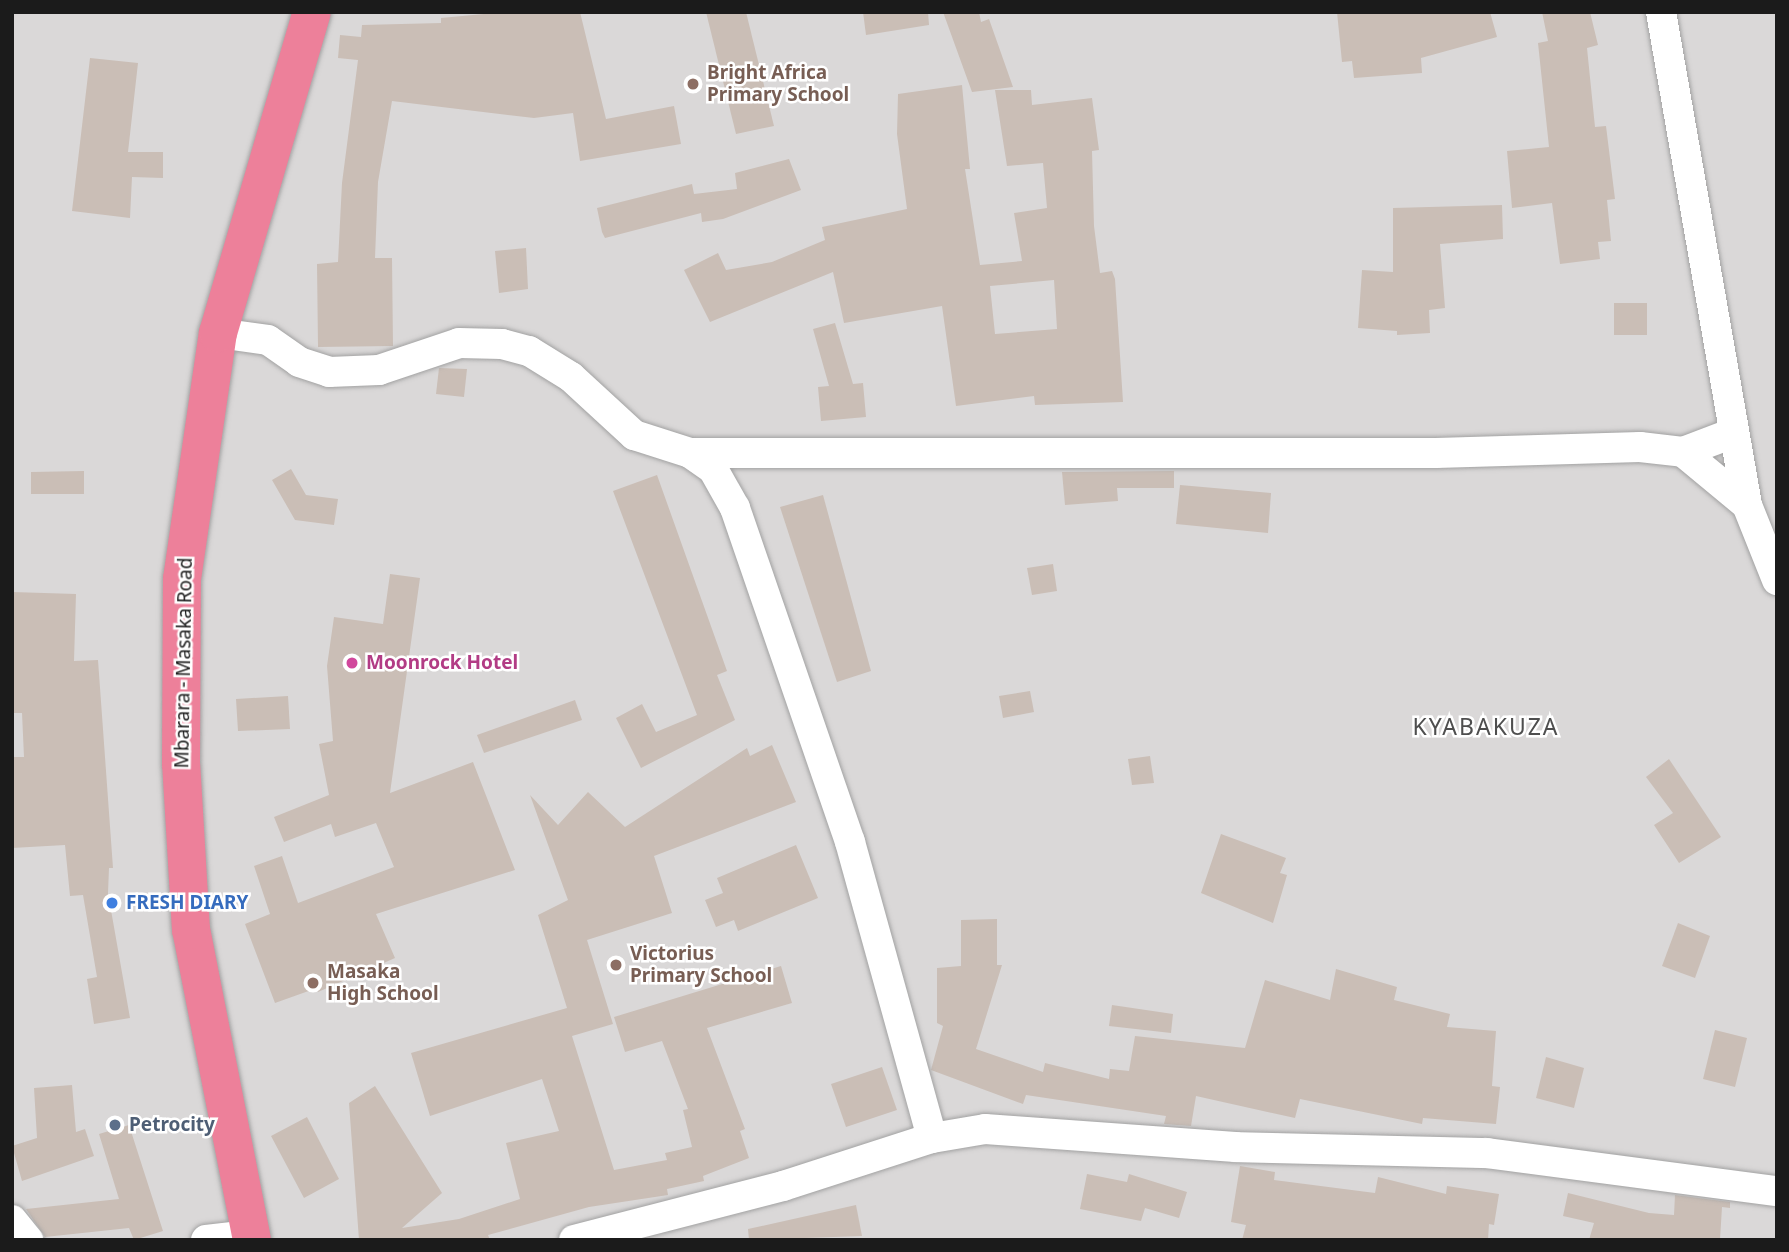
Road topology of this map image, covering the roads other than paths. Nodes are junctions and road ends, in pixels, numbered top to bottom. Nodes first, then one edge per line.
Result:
1 (312, 12) edge
2 (1661, 12) edge
3 (218, 333) junction
4 (1733, 433) junction
5 (1683, 452) junction
6 (690, 453) junction
7 (1746, 505) junction
8 (1777, 580) edge
9 (932, 1138) junction
10 (1777, 1191) edge
11 (12, 1220) edge
12 (251, 1237) edge
13 (28, 1240) edge
14 (206, 1240) edge
15 (574, 1240) edge

1 - 3 highway, Mbarara - Masaka Road
2 - 4 street
3 - 6 street
3 - 12 highway, Mbarara - Masaka Road
4 - 5 street
4 - 7 street
5 - 6 street
5 - 7 street
6 - 9 street
7 - 8 street
9 - 10 street
9 - 15 street
11 - 13 street
12 - 14 street

